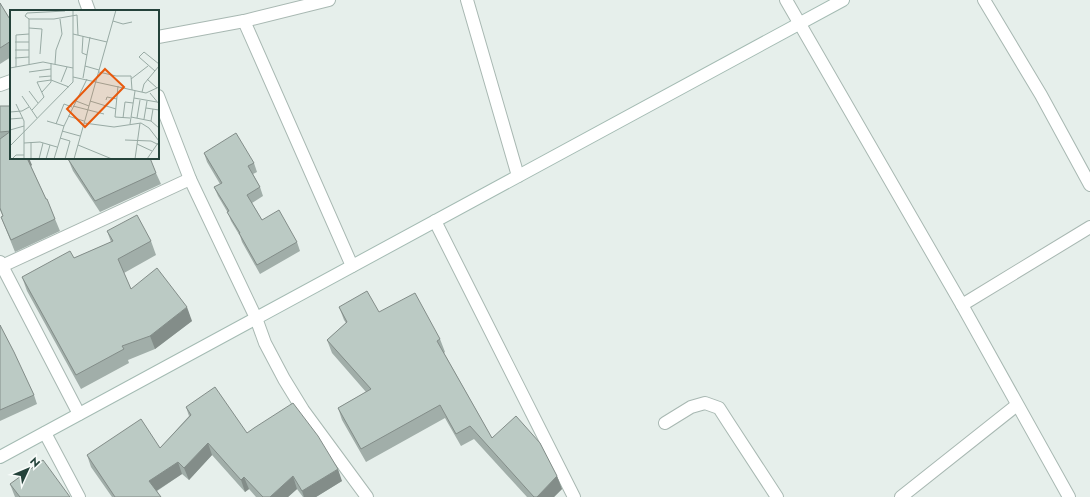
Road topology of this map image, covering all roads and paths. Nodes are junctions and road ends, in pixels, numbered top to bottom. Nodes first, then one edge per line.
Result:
1 (85, 0) edge
2 (330, 0) edge
3 (467, 0) edge
4 (786, 0) edge
5 (843, 0) edge
6 (984, 0) edge
7 (89, 10) edge
8 (244, 21) junction
9 (800, 23) junction
10 (159, 37) edge
11 (10, 81) edge
12 (0, 85) edge
13 (159, 99) edge
14 (518, 176) junction
15 (190, 179) junction
16 (1090, 185) edge
17 (435, 221) junction
18 (1090, 227) edge
19 (1, 264) edge
20 (352, 266) junction
21 (962, 305) junction
22 (256, 318) junction
23 (1017, 405) junction
24 (78, 414) junction
25 (664, 422) dead end
26 (44, 433) junction
27 (0, 457) edge
28 (79, 497) edge
29 (367, 497) edge
30 (574, 497) edge
31 (777, 497) edge
32 (901, 497) edge
33 (1069, 497) edge

1 - 7 street
2 - 8 street
3 - 14 street
4 - 9 street
5 - 9 street
6 - 16 street
8 - 10 street
8 - 20 street
9 - 14 street
9 - 21 street
11 - 12 street
13 - 15 street
14 - 17 street
15 - 19 street
15 - 22 street
17 - 20 street
17 - 30 street
18 - 21 street
19 - 24 street
20 - 22 street
21 - 23 street
22 - 24 street
22 - 29 street
23 - 32 street
23 - 33 street
24 - 26 street
25 - 31 street
26 - 27 street
26 - 28 street

